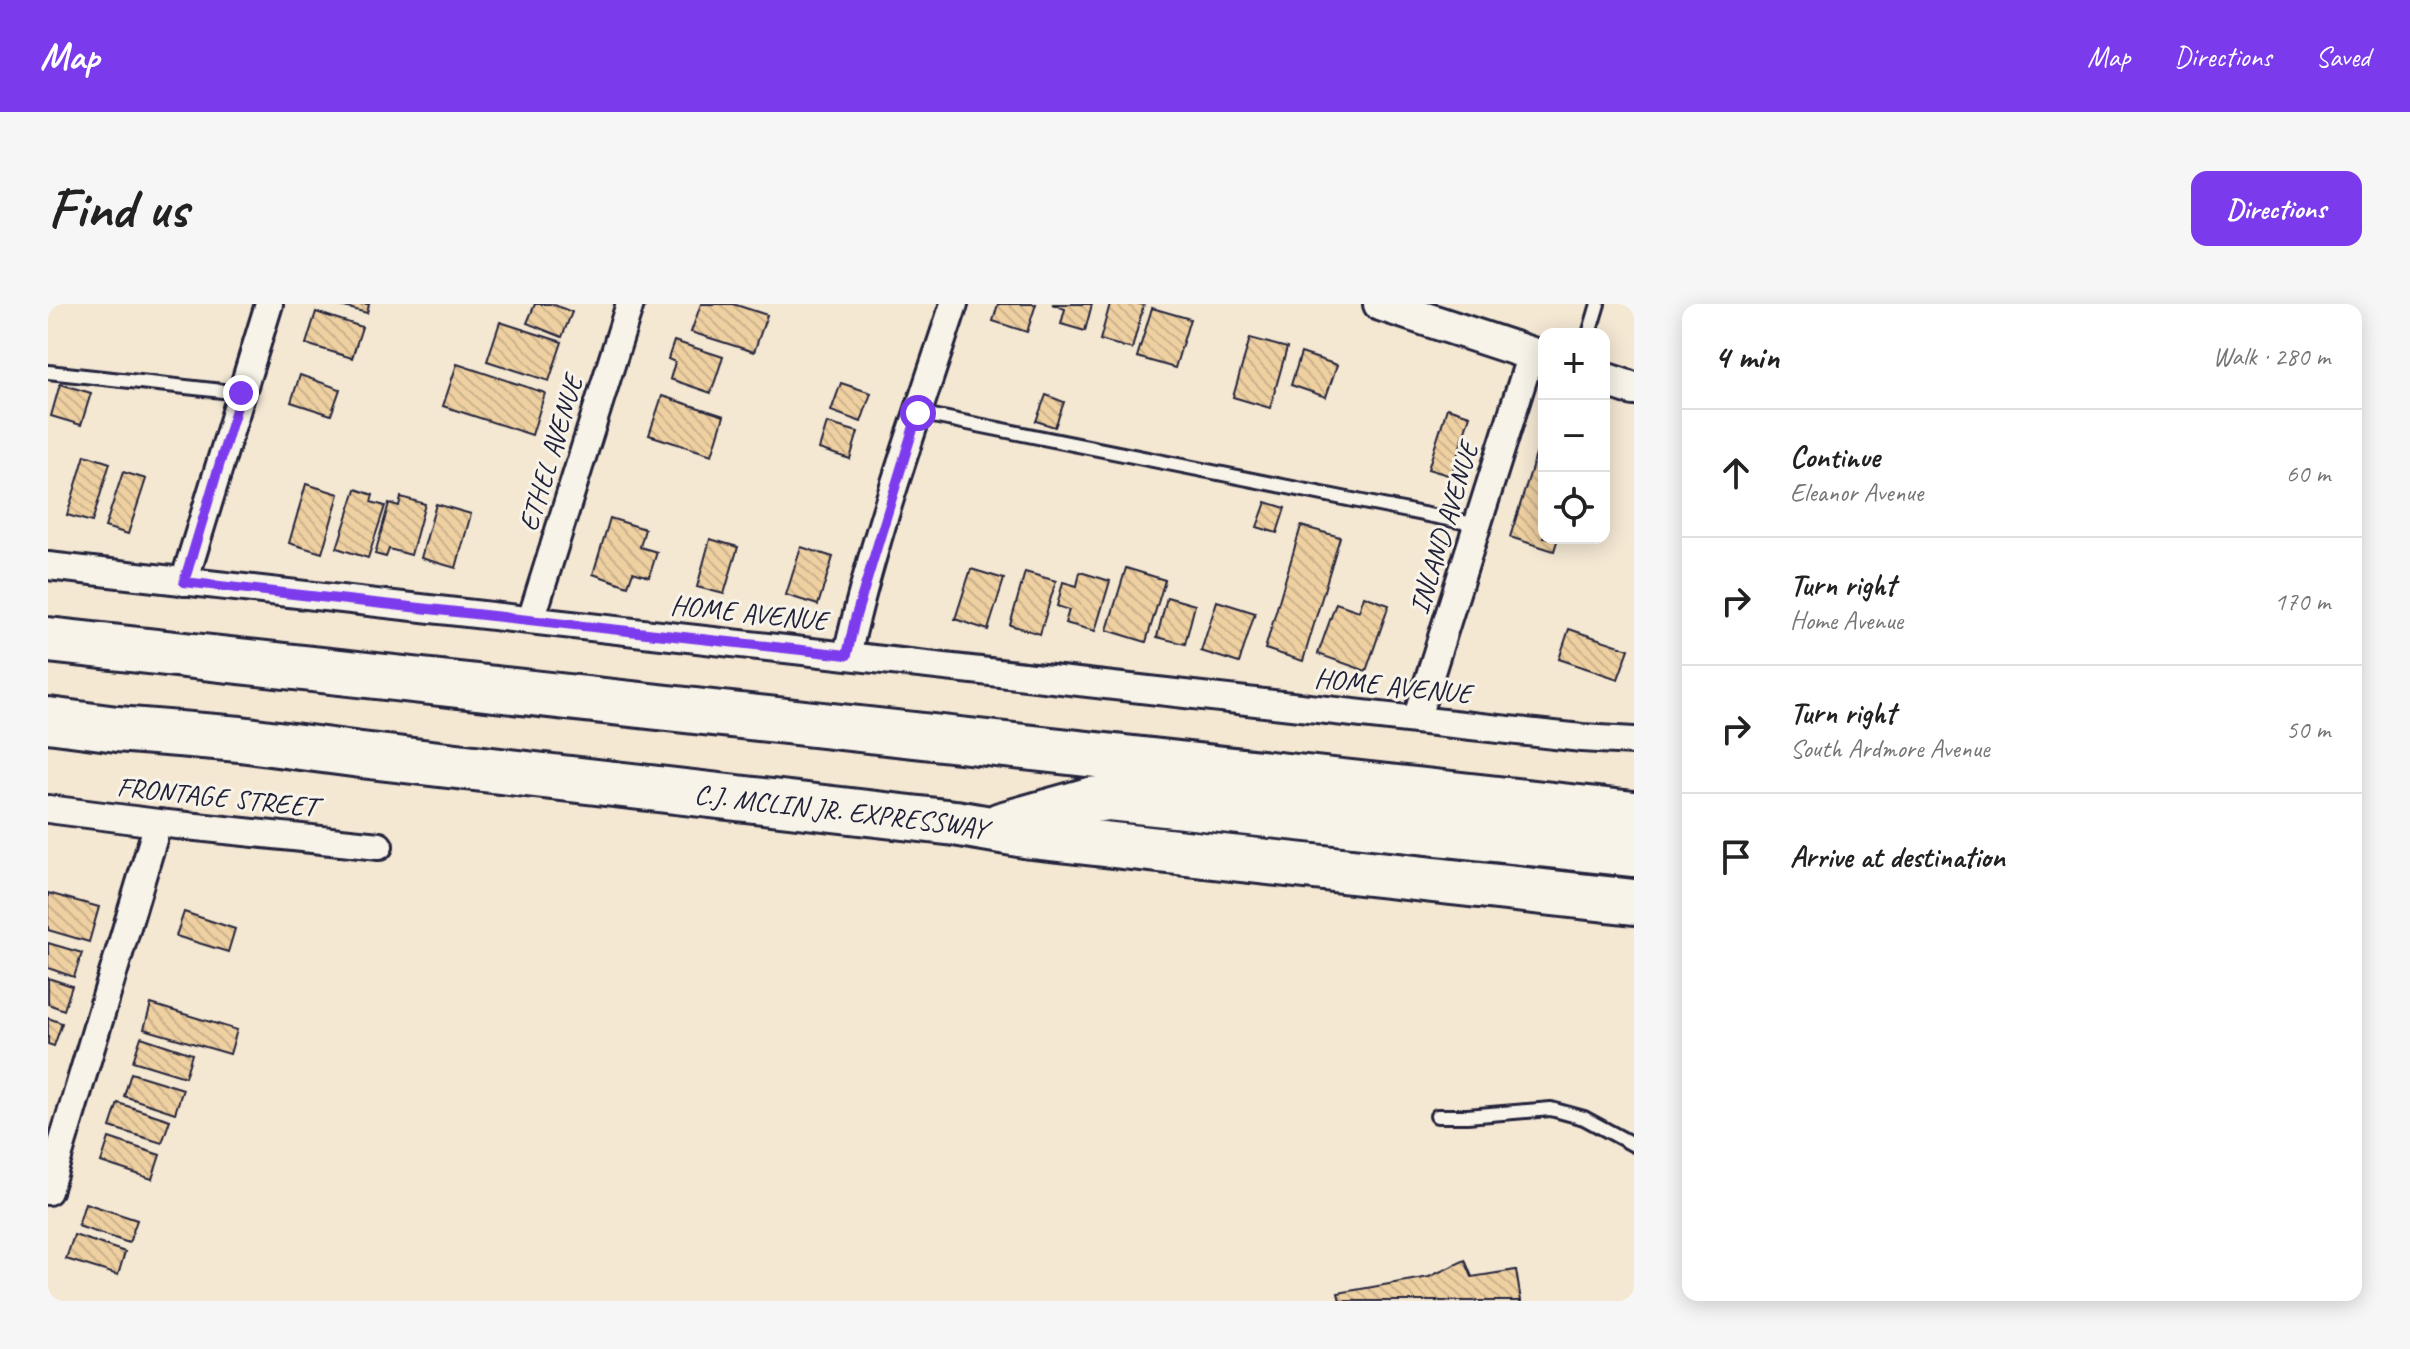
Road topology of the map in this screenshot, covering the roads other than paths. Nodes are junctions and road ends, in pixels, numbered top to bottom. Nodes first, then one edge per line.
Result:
1 (269, 304) edge
2 (630, 304) edge
3 (954, 304) edge
4 (1380, 304) edge
5 (1598, 304) edge
6 (1591, 328) edge
7 (1538, 356) edge
8 (48, 372) edge
9 (1610, 381) edge
10 (1634, 389) edge
11 (241, 393) junction
12 (918, 413) junction
13 (1478, 525) junction
14 (48, 566) edge
15 (184, 582) junction
16 (531, 620) junction
17 (48, 640) edge
18 (847, 655) junction
19 (48, 720) edge
20 (1416, 720) junction
21 (1634, 741) edge
22 (48, 809) edge
23 (1634, 814) edge
24 (158, 823) junction
25 (987, 829) junction
26 (379, 846) dead end
27 (1634, 854) edge
28 (1634, 902) edge
29 (1437, 1116) dead end
30 (1634, 1145) edge
31 (48, 1191) edge

1 - 11 street
2 - 16 street, ETHEL AVENUE
3 - 12 street
4 - 7 street
5 - 6 lane
7 - 13 street, INLAND AVENUE
8 - 11 lane
9 - 10 street
11 - 15 street
12 - 13 lane
12 - 18 street
13 - 20 street, INLAND AVENUE
14 - 15 street, HOME AVENUE
15 - 16 street, HOME AVENUE
16 - 18 street, HOME AVENUE
17 - 23 highway
18 - 20 street, HOME AVENUE
19 - 25 highway, C.J. MCLIN JR. EXPRESSWAY
20 - 21 street, HOME AVENUE
22 - 24 street, FRONTAGE STREET
24 - 26 street, FRONTAGE STREET
24 - 31 street
25 - 27 highway
25 - 28 highway, C.J. MCLIN JR. EXPRESSWAY
29 - 30 lane

